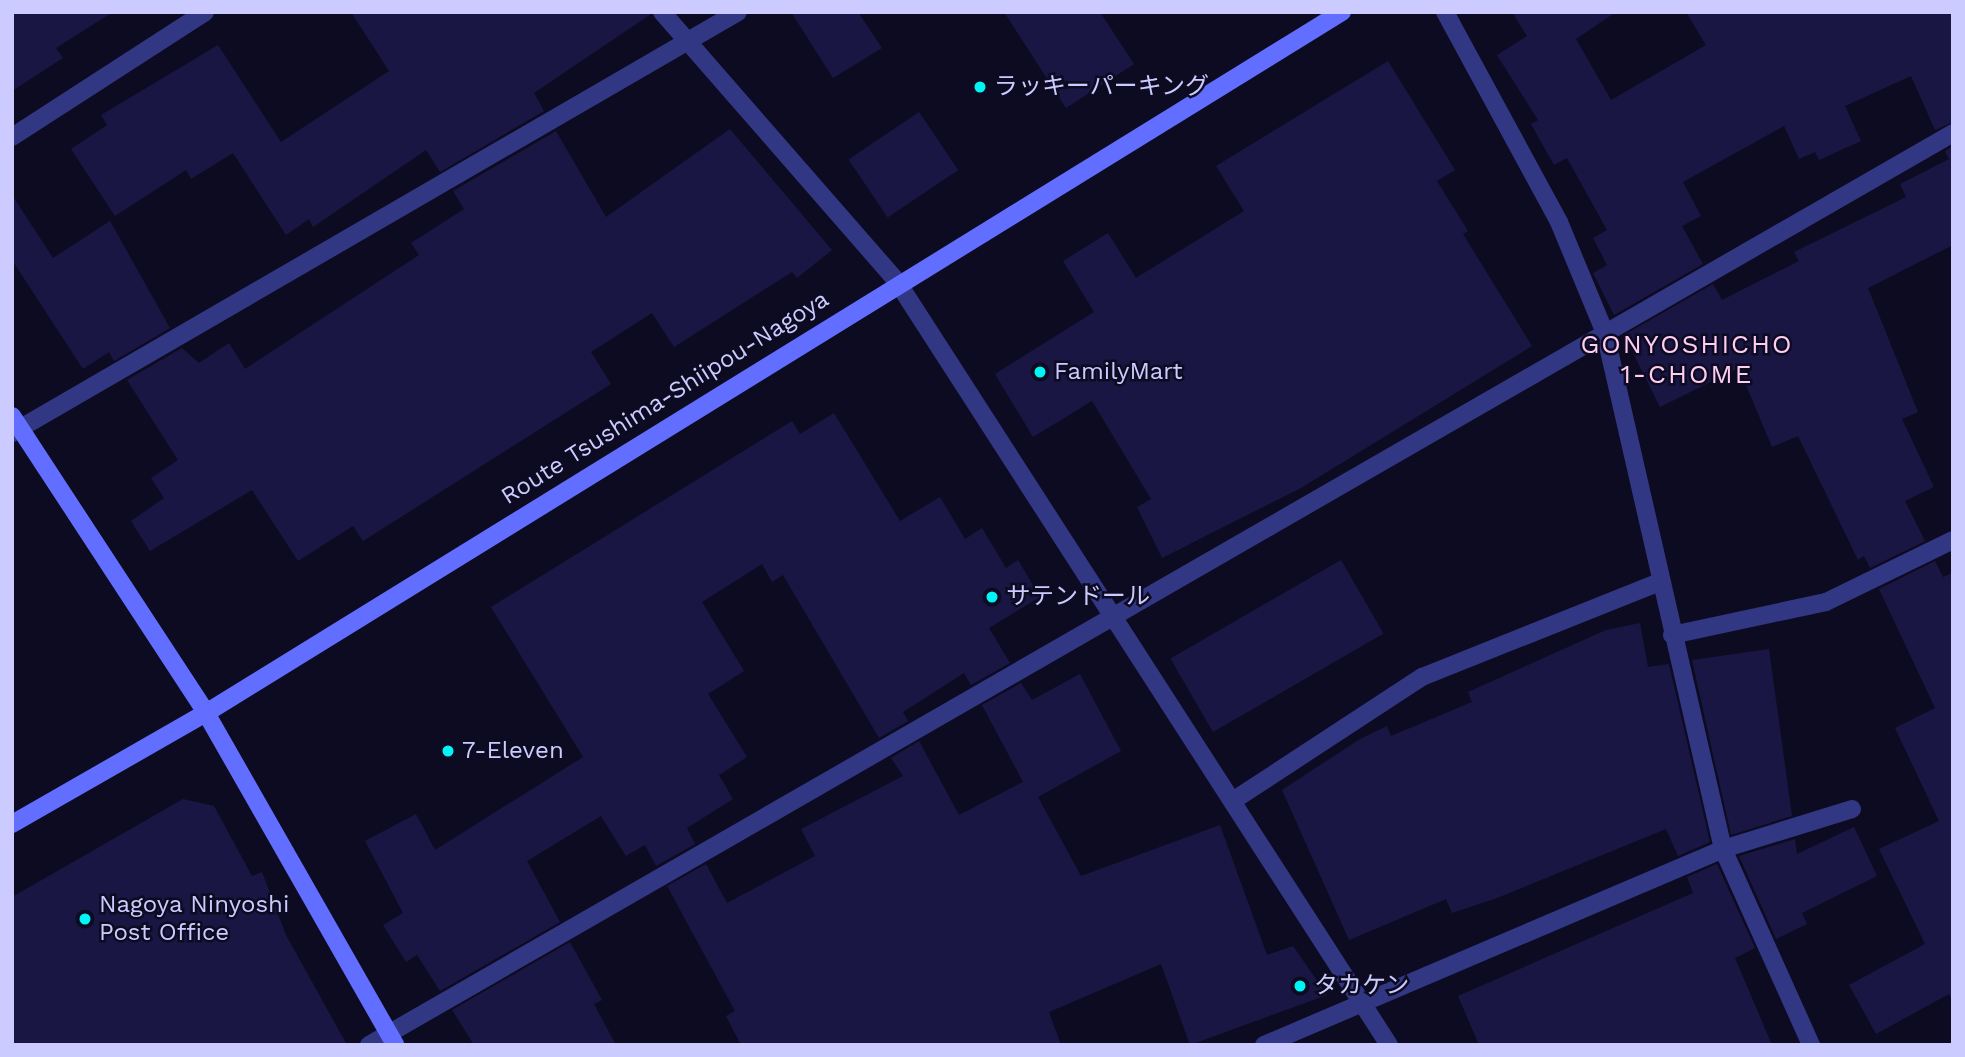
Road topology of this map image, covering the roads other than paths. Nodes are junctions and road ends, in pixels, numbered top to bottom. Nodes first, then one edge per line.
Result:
1 (205, 12) edge
2 (663, 12) edge
3 (738, 12) edge
4 (1342, 12) edge
5 (1445, 12) edge
6 (690, 44) junction
7 (1953, 134) edge
8 (12, 137) edge
9 (898, 283) junction
10 (1605, 333) junction
11 (15, 426) edge
12 (1953, 540) edge
13 (1659, 582) junction
14 (1110, 619) junction
15 (1672, 635) junction
16 (206, 713) junction
17 (1234, 800) junction
18 (1852, 808) dead end
19 (12, 824) edge
20 (1723, 849) junction
21 (1361, 1003) junction
22 (392, 1039) edge
23 (369, 1045) edge
24 (1264, 1045) edge
25 (1389, 1045) edge
26 (1811, 1045) edge

1 - 8 street
2 - 6 street
3 - 6 street
4 - 9 main road, Route Tsushima-Shiipou-Nagoya
5 - 10 street
6 - 9 street
6 - 11 street
7 - 10 street
9 - 14 street
9 - 16 main road, Route Tsushima-Shiipou-Nagoya
10 - 13 street
10 - 14 street
11 - 16 main road
12 - 15 street
13 - 15 street
13 - 17 street
14 - 17 street
14 - 22 street
15 - 20 street
16 - 19 main road, Route Tsushima-Shiipou-Nagoya
16 - 22 main road
17 - 21 street
18 - 20 street
20 - 21 street
20 - 26 street
21 - 24 street
21 - 25 street
22 - 23 street

